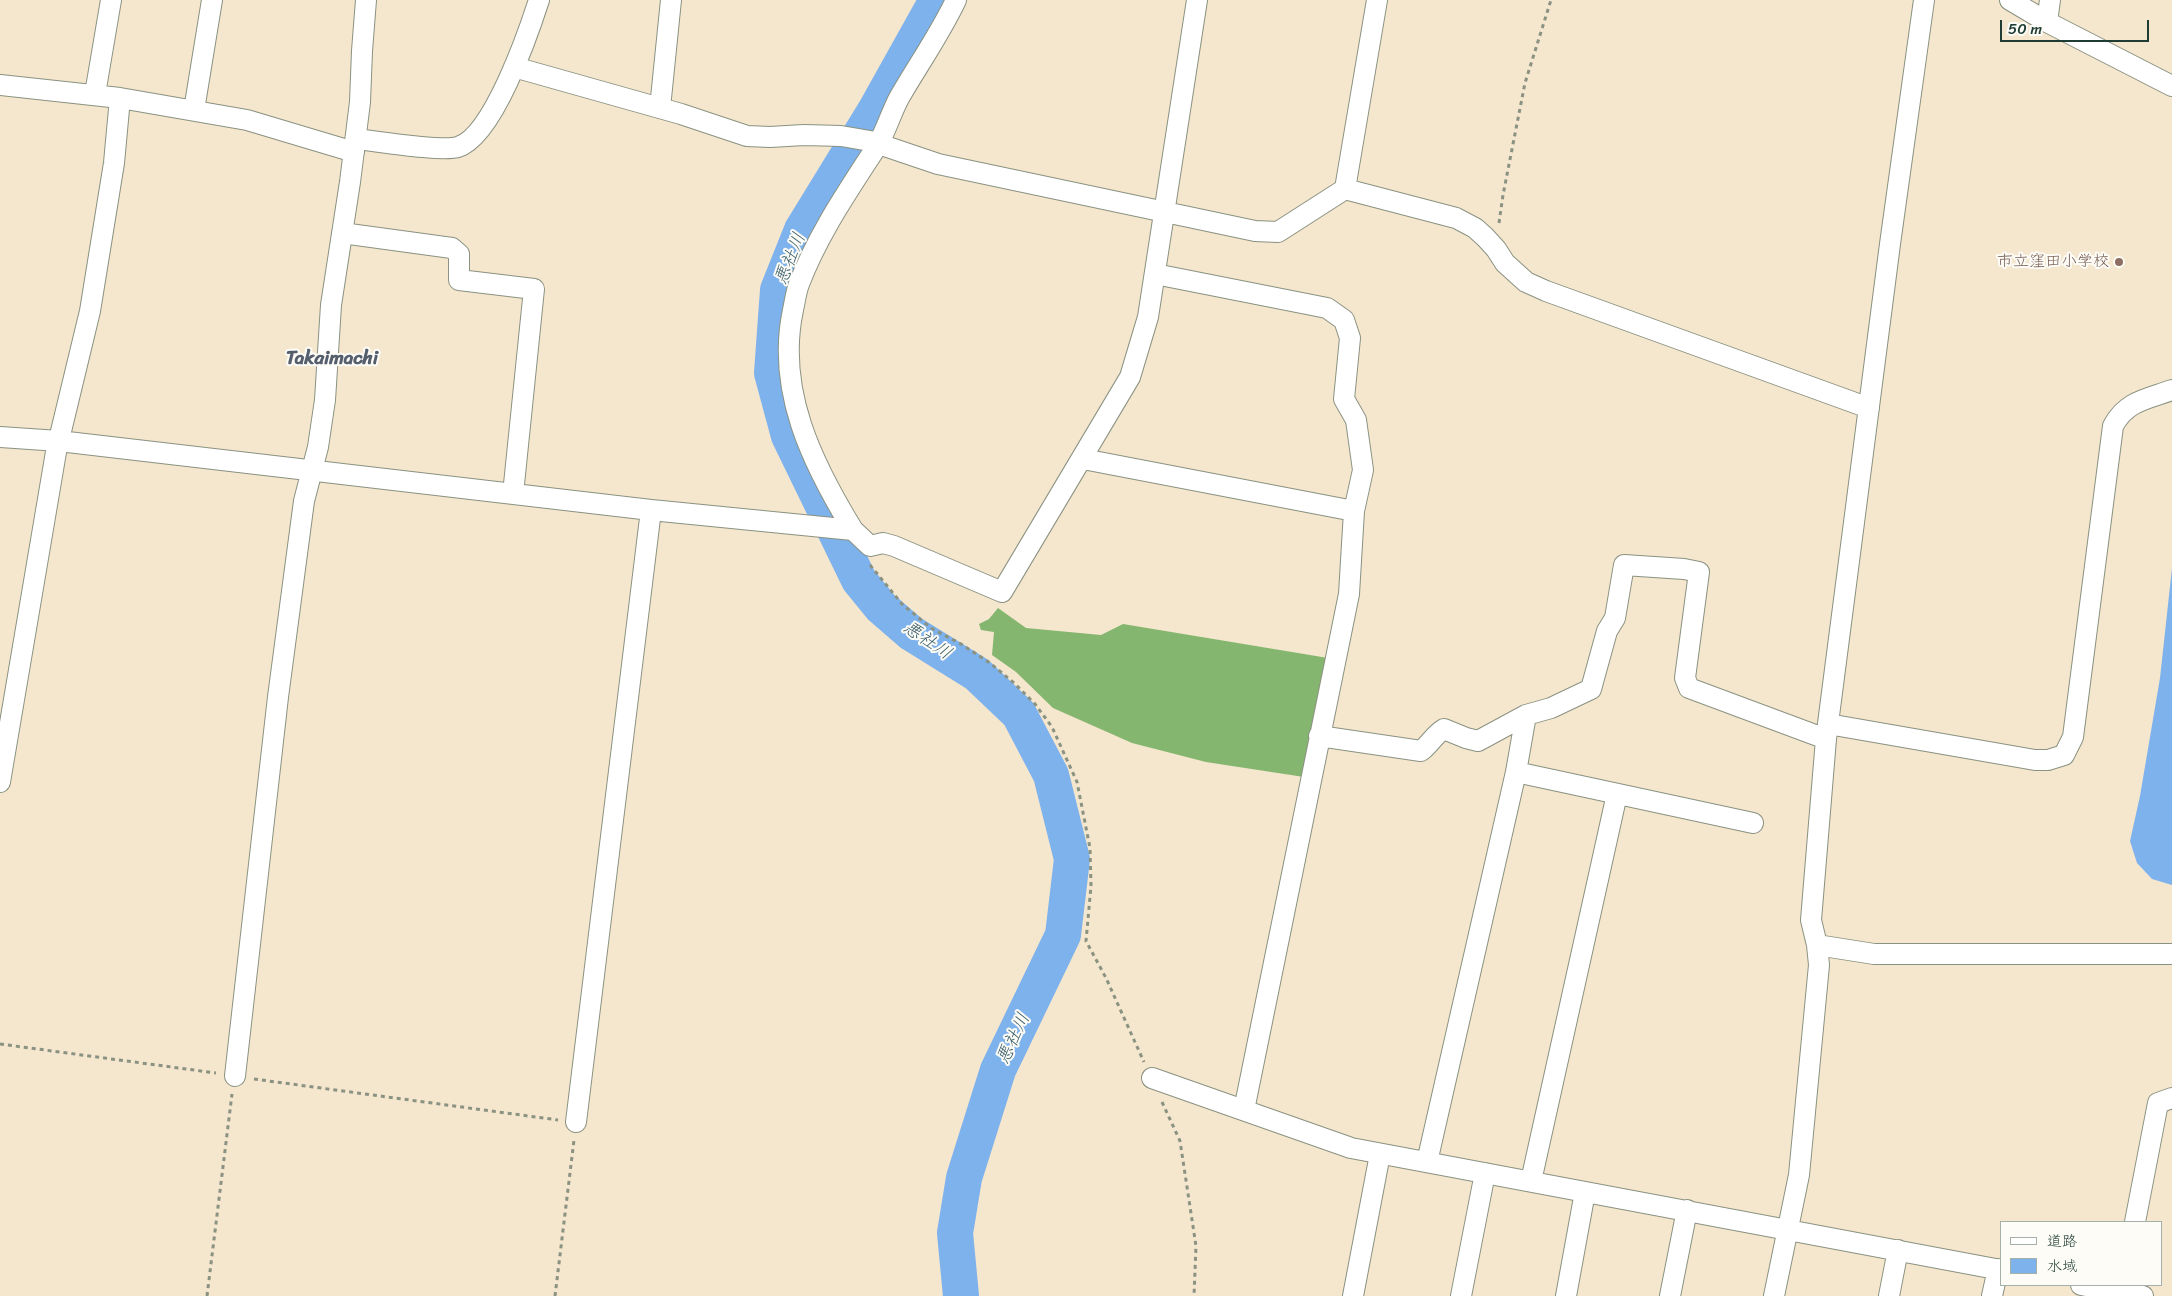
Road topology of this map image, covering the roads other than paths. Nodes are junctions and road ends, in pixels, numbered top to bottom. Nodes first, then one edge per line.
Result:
1 (111, 0) edge
2 (212, 0) edge
3 (366, 0) edge
4 (539, 0) edge
5 (671, 0) edge
6 (956, 0) edge
7 (1197, 0) edge
8 (1377, 0) edge
9 (1924, 0) edge
10 (2010, 0) edge
11 (2050, 0) edge
12 (2047, 22) junction
13 (514, 67) junction
14 (0, 84) edge
15 (2172, 86) edge
16 (95, 94) junction
17 (120, 98) junction
18 (660, 108) junction
19 (194, 110) junction
20 (874, 143) junction
21 (355, 145) junction
22 (1345, 189) junction
23 (1164, 212) junction
24 (342, 233) junction
25 (1155, 274) junction
26 (2172, 390) edge
27 (1869, 408) junction
28 (0, 437) edge
29 (58, 441) junction
30 (1083, 459) junction
31 (313, 471) junction
32 (513, 494) junction
33 (651, 510) junction
34 (1354, 511) junction
35 (850, 530) junction
36 (1526, 714) junction
37 (1827, 732) junction
38 (1319, 736) junction
39 (1516, 772) junction
40 (0, 782) edge
41 (1617, 794) junction
42 (1752, 824) dead end
43 (1817, 945) junction
44 (2172, 954) edge
45 (235, 1076) road end
46 (1152, 1078) road end
47 (2172, 1098) edge
48 (1244, 1110) junction
49 (576, 1122) road end
50 (1380, 1154) junction
51 (1427, 1162) junction
52 (1485, 1173) junction
53 (1531, 1182) junction
54 (1585, 1192) junction
55 (1686, 1210) junction
56 (2134, 1221) edge
57 (1787, 1229) junction
58 (1898, 1250) junction
59 (1999, 1269) edge
60 (2087, 1286) edge
61 (2109, 1290) edge
62 (1353, 1296) edge
63 (1462, 1296) edge
64 (1566, 1296) edge
65 (1670, 1296) edge
66 (1774, 1296) edge
67 (1889, 1296) edge
68 (1992, 1296) edge
69 (2143, 1296) edge

1 - 16 street
2 - 19 street
3 - 21 street
4 - 13 street
5 - 18 street
6 - 20 street
7 - 23 street
8 - 22 street
9 - 27 street
10 - 12 street
11 - 12 street
12 - 15 street
13 - 18 street
13 - 21 street
14 - 16 street
16 - 17 street
17 - 19 street
17 - 29 street
18 - 20 street
19 - 21 street
20 - 23 street
20 - 35 street
21 - 24 street
22 - 23 street
22 - 27 street
23 - 25 street
24 - 31 street
24 - 32 street
25 - 30 street
25 - 34 street
26 - 37 street
27 - 37 street
28 - 29 street
29 - 31 street
29 - 40 street
30 - 34 street
30 - 35 street
31 - 32 street
31 - 45 street
32 - 33 street
33 - 35 street
33 - 49 street
34 - 38 street
36 - 37 street
36 - 38 street
36 - 39 street
37 - 43 street
38 - 48 street
39 - 41 street
39 - 51 street
41 - 42 street
41 - 53 street
43 - 44 street
43 - 57 street
46 - 48 street
47 - 56 street
48 - 50 street
50 - 51 street
50 - 62 street
51 - 52 street
52 - 53 street
52 - 63 street
53 - 54 street
54 - 55 street
54 - 64 street
55 - 57 street
55 - 65 street
57 - 58 street
57 - 66 street
58 - 59 street
58 - 67 street
59 - 68 street
60 - 61 street
61 - 69 street

